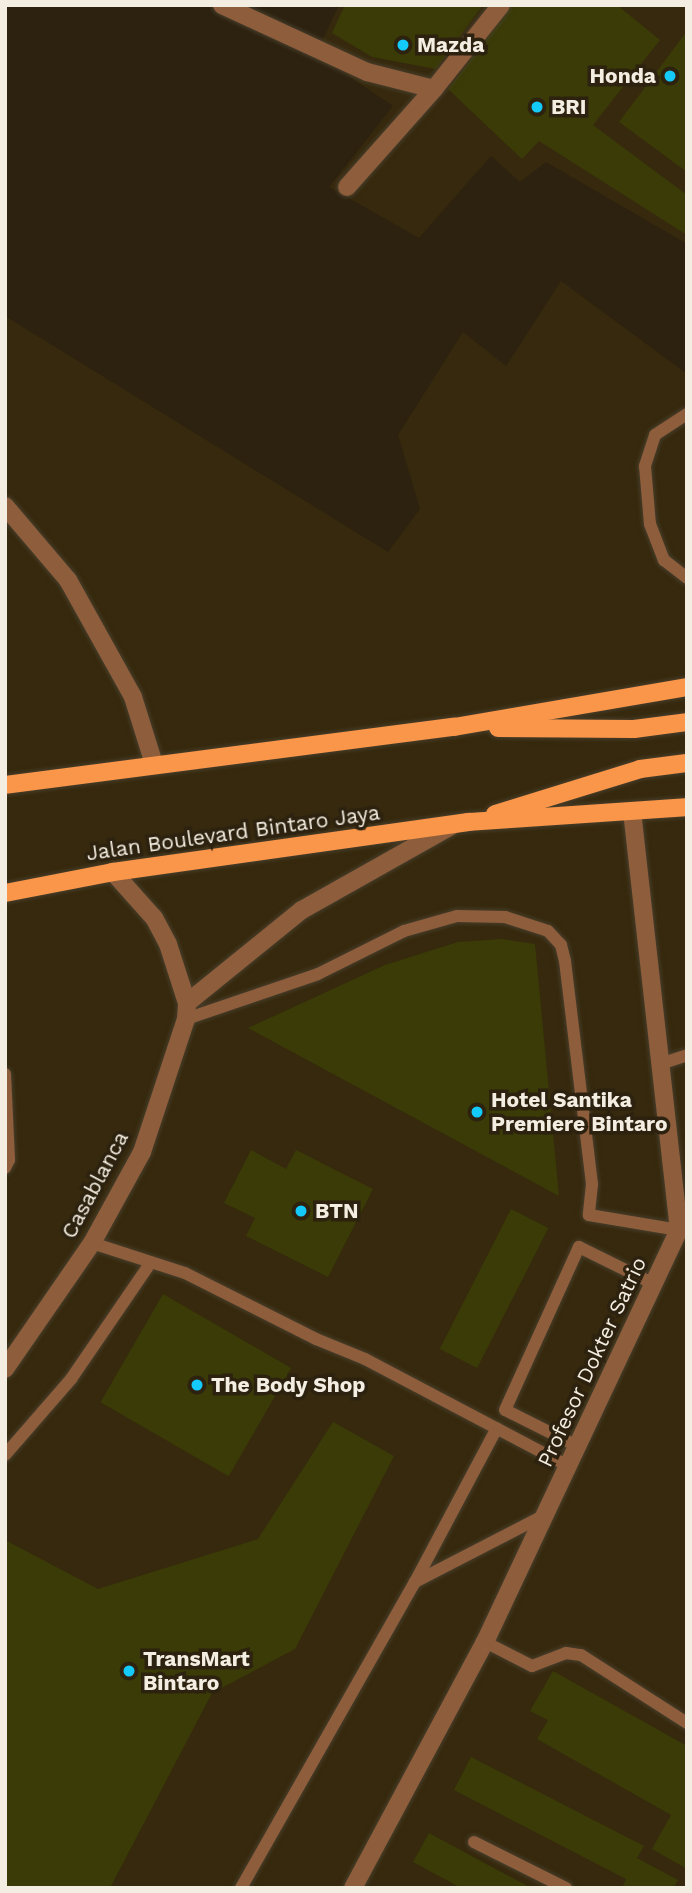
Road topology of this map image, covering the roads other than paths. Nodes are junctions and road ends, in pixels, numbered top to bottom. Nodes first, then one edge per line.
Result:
1 (222, 5) edge
2 (501, 5) edge
3 (435, 89) junction
4 (347, 187) dead end
5 (687, 414) edge
6 (5, 506) edge
7 (687, 578) edge
8 (687, 687) edge
9 (687, 722) edge
10 (454, 727) junction
11 (687, 763) edge
12 (154, 764) junction
13 (5, 785) edge
14 (687, 807) edge
15 (632, 812) junction
16 (461, 823) junction
17 (113, 872) junction
18 (5, 892) edge
19 (186, 1011) junction
20 (687, 1055) edge
21 (660, 1064) junction
22 (5, 1074) edge
23 (5, 1168) edge
24 (679, 1230) junction
25 (92, 1243) junction
26 (149, 1265) junction
27 (654, 1284) junction
28 (5, 1369) edge
29 (497, 1429) junction
30 (578, 1446) junction
31 (5, 1455) edge
32 (568, 1466) junction
33 (545, 1515) junction
34 (415, 1582) junction
35 (485, 1642) junction
36 (687, 1722) edge
37 (474, 1842) dead end
38 (241, 1888) edge
39 (353, 1888) edge
40 (566, 1888) edge

1 - 3 street
2 - 3 street
3 - 4 street
5 - 7 lane
6 - 12 street
8 - 10 main road
9 - 10 main road
10 - 12 main road
11 - 16 main road, Jalan Boulevard Bintaro Jaya
12 - 13 main road
14 - 15 main road, Jalan Boulevard Bintaro Jaya
15 - 16 main road, Jalan Boulevard Bintaro Jaya
15 - 21 street
16 - 17 main road, Jalan Boulevard Bintaro Jaya
16 - 19 street
17 - 18 main road, Jalan Boulevard Bintaro Jaya
17 - 19 street
19 - 24 lane
19 - 25 street, Casablanca
20 - 21 lane
21 - 24 street
22 - 23 lane
24 - 27 street, Profesor Dokter Satrio
25 - 26 lane
25 - 28 street, Casablanca
26 - 29 lane
26 - 31 lane
27 - 30 street, Profesor Dokter Satrio
27 - 30 lane
29 - 32 lane
29 - 34 lane
30 - 32 street, Profesor Dokter Satrio
32 - 33 street, Profesor Dokter Satrio
33 - 34 lane
33 - 35 street, Profesor Dokter Satrio
34 - 38 lane
35 - 36 lane
35 - 39 street, Profesor Dokter Satrio
37 - 40 lane

